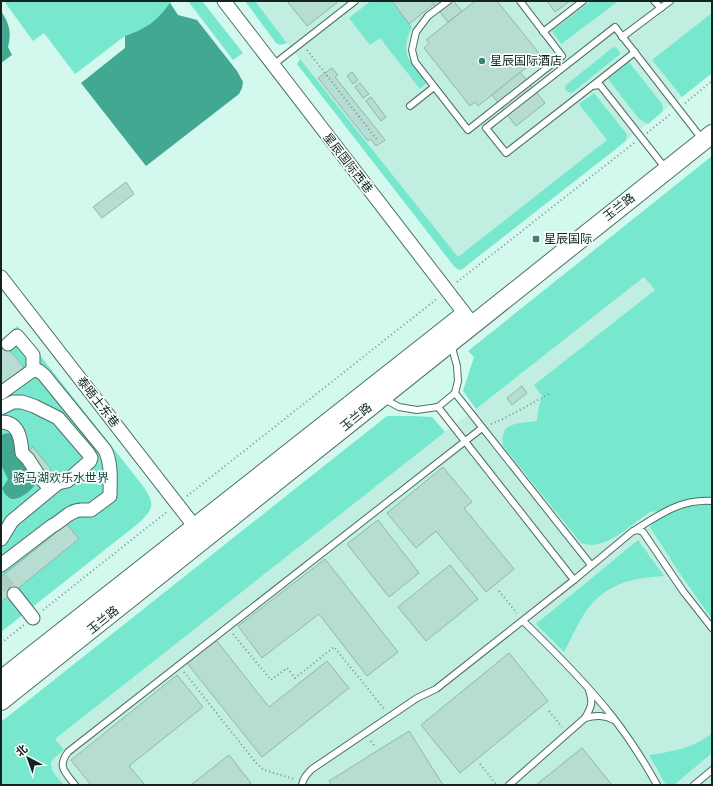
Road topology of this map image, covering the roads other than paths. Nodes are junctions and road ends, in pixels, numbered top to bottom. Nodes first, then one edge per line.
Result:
1 (224, 1) edge
2 (356, 1) edge
3 (448, 1) edge
4 (520, 1) edge
5 (583, 1) edge
6 (654, 1) edge
7 (670, 1) edge
8 (661, 8) junction
9 (543, 32) junction
10 (622, 37) junction
11 (635, 52) junction
12 (273, 65) junction
13 (434, 86) junction
14 (592, 86) junction
15 (410, 106) dead end
16 (712, 120) edge
17 (704, 135) edge
18 (663, 165) junction
19 (1, 277) edge
20 (469, 319) junction
21 (448, 336) junction
22 (8, 344) dead end
23 (33, 370) junction
24 (1, 392) edge
25 (454, 393) junction
26 (374, 394) junction
27 (438, 407) junction
28 (1, 408) edge
29 (1, 422) edge
30 (482, 428) junction
31 (465, 441) junction
32 (50, 489) junction
33 (712, 501) edge
34 (195, 527) junction
35 (633, 531) junction
36 (2, 538) edge
37 (1, 564) edge
38 (591, 565) junction
39 (574, 580) junction
40 (14, 594) tunnel mouth
41 (33, 618) road end
42 (523, 621) junction
43 (712, 628) edge
44 (1, 680) edge
45 (588, 688) junction
46 (1, 701) edge
47 (585, 718) junction
48 (616, 721) junction
49 (712, 770) edge
50 (302, 783) edge
51 (75, 785) edge
52 (509, 785) edge
53 (657, 785) edge
54 (694, 785) edge

1 - 12 street, 星辰国际西巷
2 - 12 lane
3 - 13 lane
4 - 9 lane
5 - 9 lane
6 - 8 lane
7 - 8 lane
8 - 10 lane
9 - 13 lane
10 - 11 lane
10 - 14 lane
11 - 14 lane
11 - 17 lane
12 - 20 street, 星辰国际西巷
13 - 15 lane
14 - 18 lane
16 - 17 street, 玉兰路
17 - 18 street, 玉兰路
18 - 20 street, 玉兰路
19 - 34 street, 泰晤士东巷
20 - 21 street, 玉兰路
21 - 25 lane
21 - 26 street, 玉兰路
22 - 23 street
23 - 24 street
23 - 37 street
25 - 27 lane
25 - 30 lane
26 - 27 lane
26 - 34 street, 玉兰路
26 - 46 street, 玉兰路
27 - 31 lane
28 - 32 street
29 - 32 street
30 - 31 lane
30 - 38 lane
31 - 39 lane
31 - 51 lane
32 - 36 street
33 - 35 lane
34 - 44 street, 玉兰路
35 - 38 lane
35 - 43 lane
38 - 39 lane
39 - 42 lane
40 - 41 street
42 - 45 lane
42 - 50 lane
45 - 47 lane
45 - 48 lane
47 - 48 lane
47 - 52 lane
48 - 53 lane
49 - 54 lane

